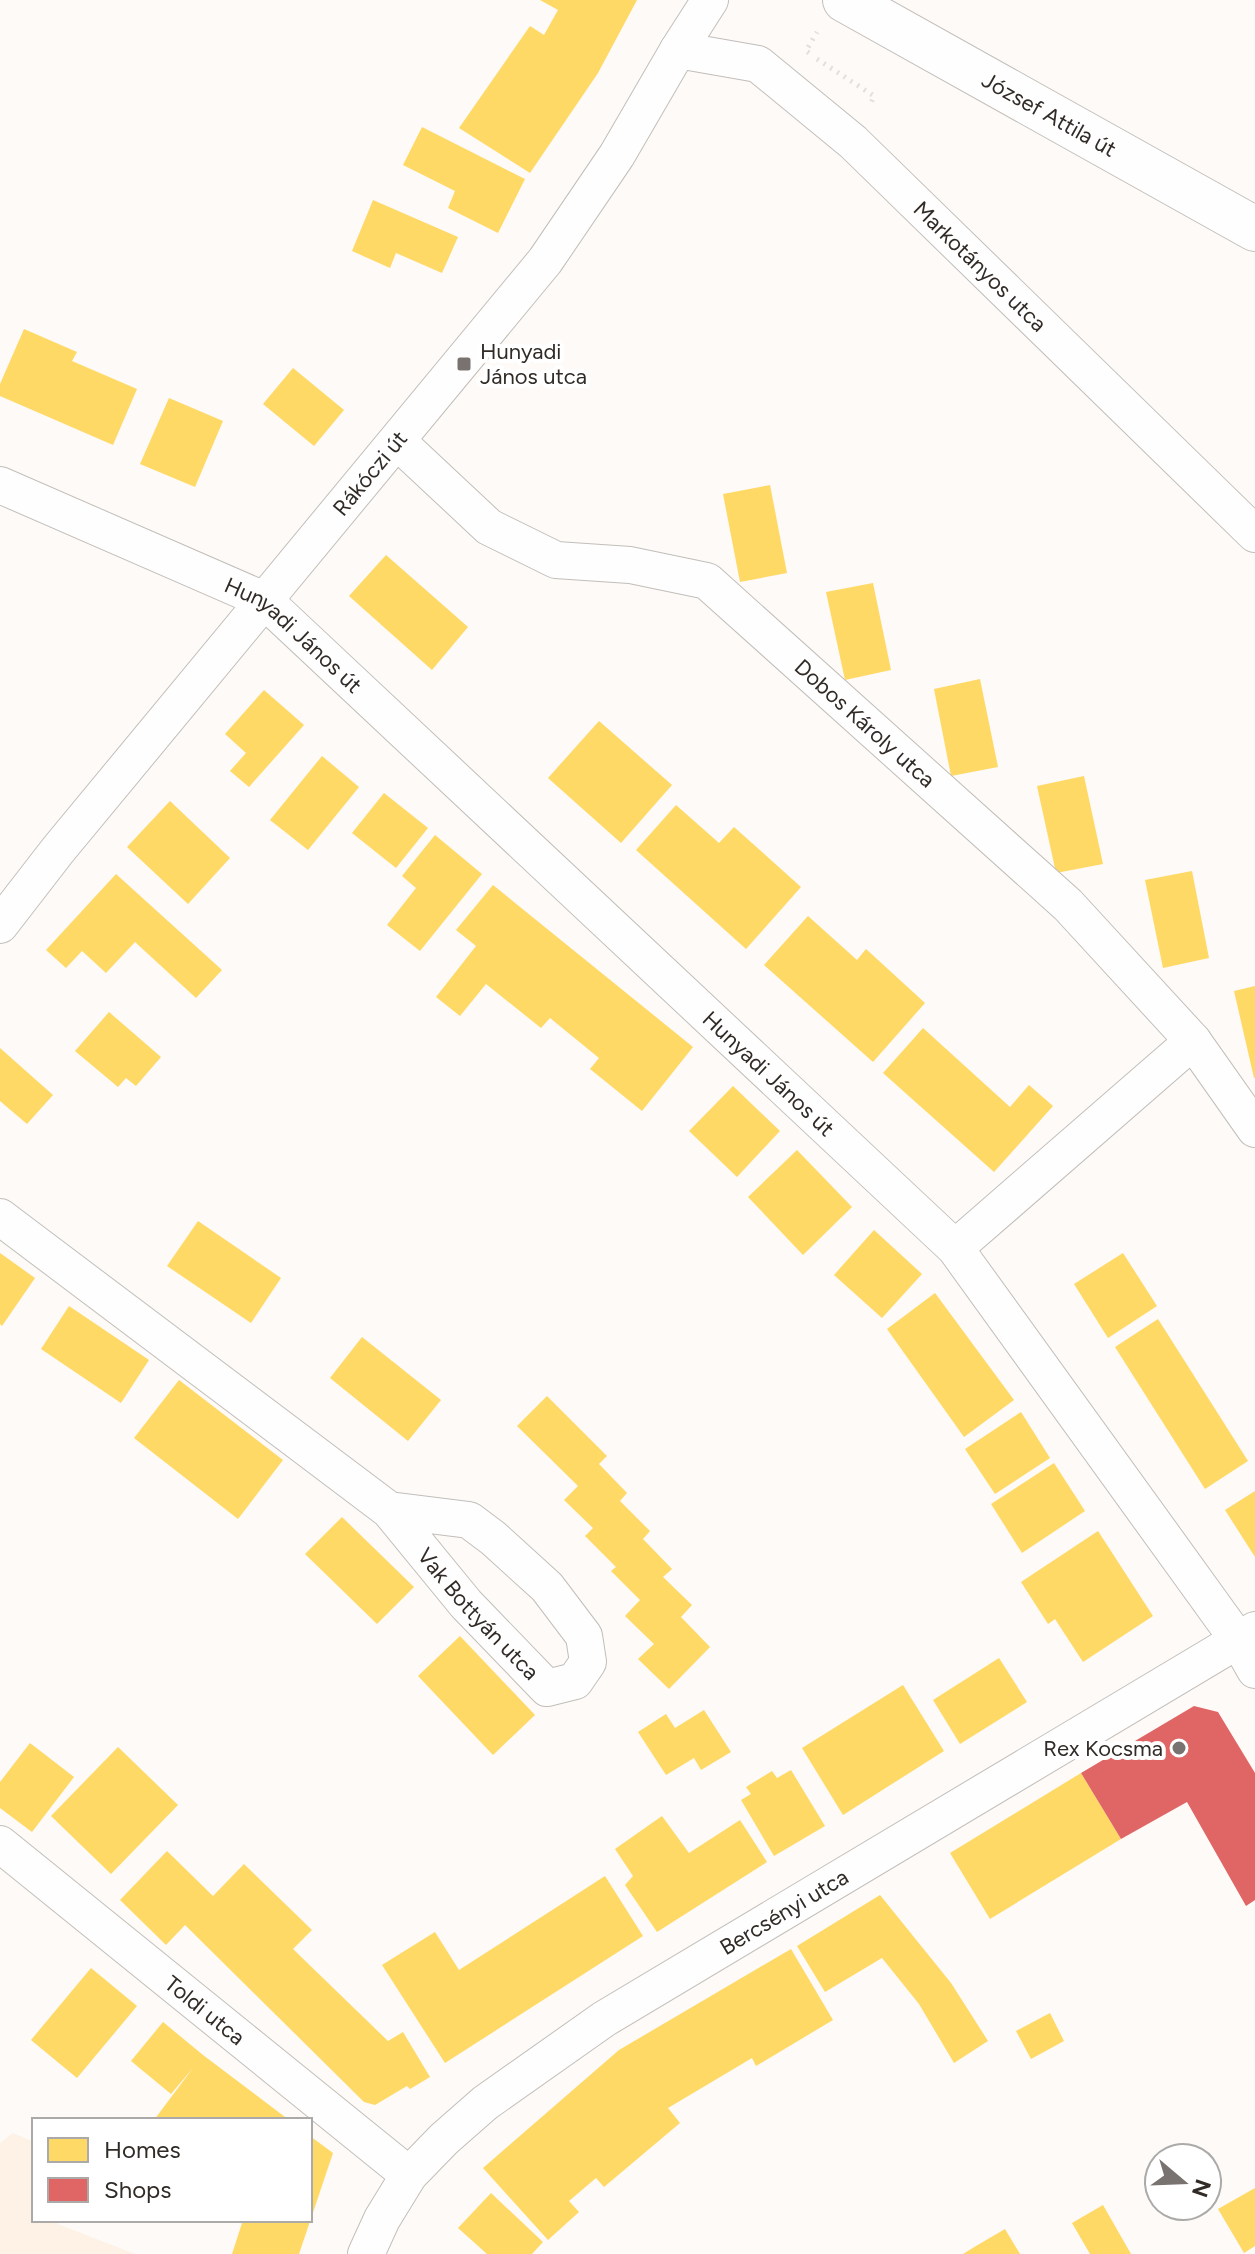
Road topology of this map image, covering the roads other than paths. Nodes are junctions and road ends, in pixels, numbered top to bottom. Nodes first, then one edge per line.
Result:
1 (710, 0) edge
2 (833, 13) edge
3 (678, 50) junction
4 (1255, 229) edge
5 (397, 441) junction
6 (0, 485) edge
7 (1255, 534) edge
8 (264, 600) junction
9 (0, 925) edge
10 (1193, 1041) junction
11 (1255, 1129) edge
12 (0, 1217) edge
13 (955, 1248) junction
14 (389, 1510) junction
15 (1251, 1649) edge
16 (0, 1844) edge
17 (409, 2175) junction
18 (366, 2254) edge

1 - 3 street, Rákóczi út
2 - 4 main road, József Attila út
3 - 5 street, Rákóczi út
3 - 7 street, Markotányos utca
5 - 8 street, Rákóczi út
5 - 10 street, Dobos Károly utca
6 - 8 street, Hunyadi János út
8 - 9 street, Rákóczi út
8 - 13 street, Hunyadi János út
10 - 11 street, Dobos Károly utca
10 - 13 street
12 - 14 street, Vak Bottyán utca
13 - 15 street, Hunyadi János út
14 - 14 street, Vak Bottyán utca
15 - 17 street, Bercsényi utca
16 - 17 street, Toldi utca
17 - 18 street, Bercsényi utca

